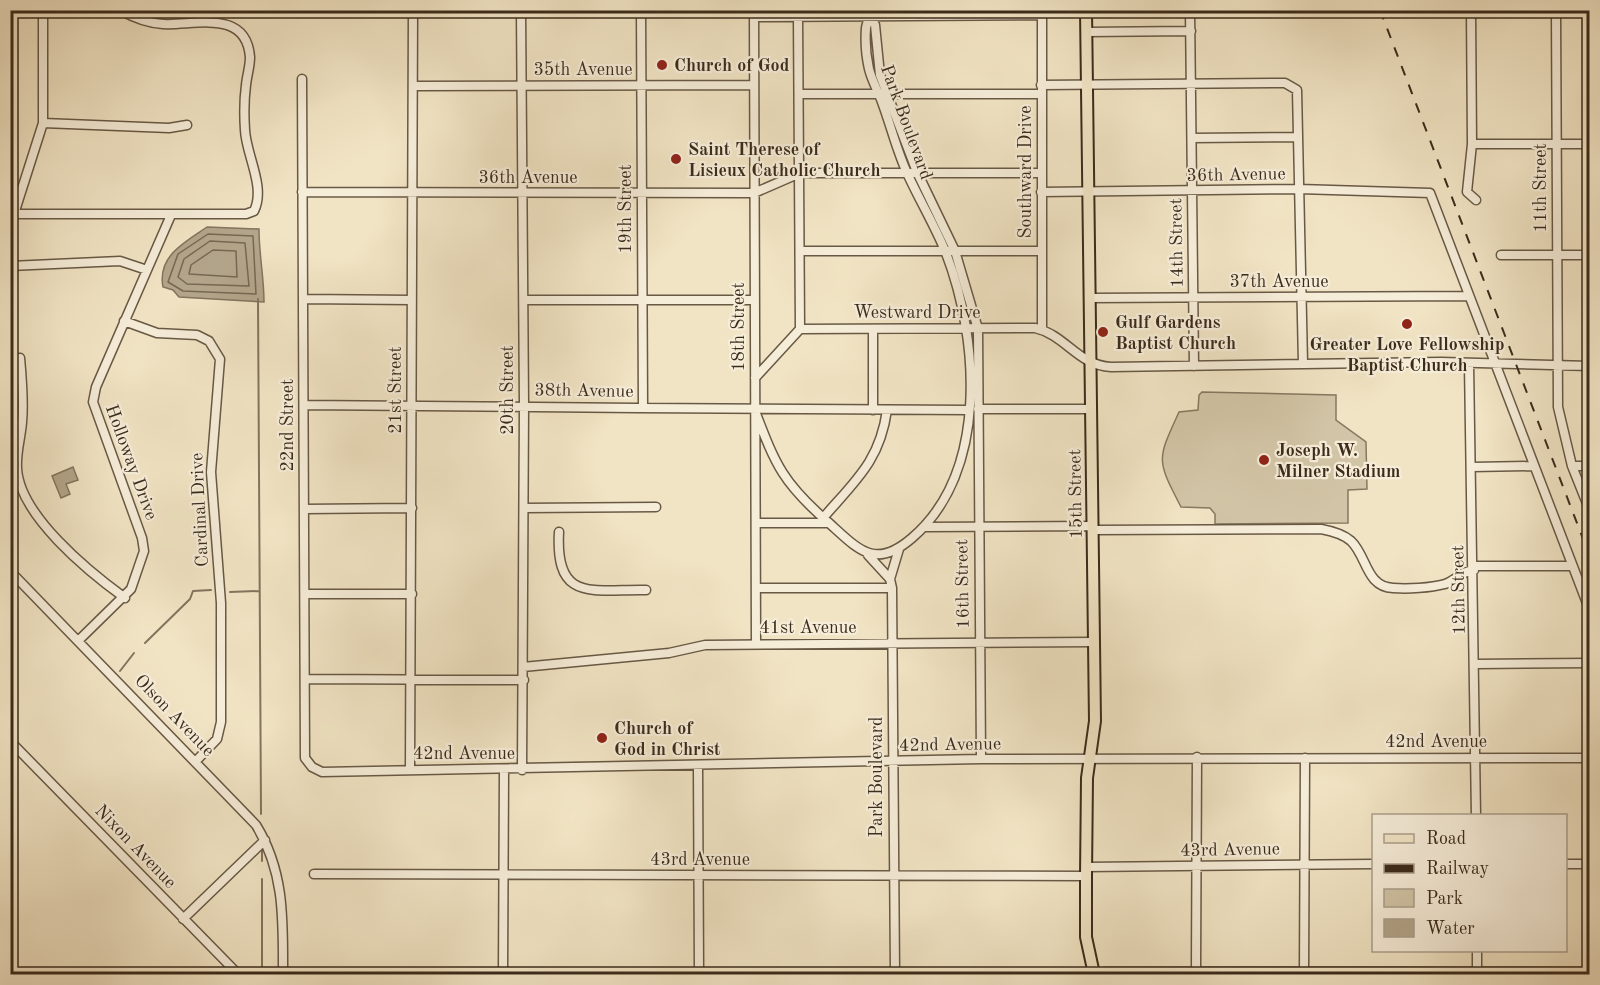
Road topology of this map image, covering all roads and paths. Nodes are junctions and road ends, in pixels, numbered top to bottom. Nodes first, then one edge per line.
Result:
1 (43, 10) edge
2 (120, 10) edge
3 (413, 10) edge
4 (521, 10) edge
5 (641, 10) edge
6 (1086, 10) edge
7 (1190, 10) edge
8 (1471, 10) edge
9 (1556, 10) edge
10 (870, 13) edge
11 (982, 13) edge
12 (1045, 13) edge
13 (754, 14) edge
14 (798, 16) junction
15 (1191, 31) junction
16 (1086, 32) junction
17 (302, 80) dead end
18 (753, 85) junction
19 (1085, 85) junction
20 (1191, 85) junction
21 (413, 86) junction
22 (642, 86) junction
23 (522, 87) junction
24 (1041, 89) junction
25 (799, 94) junction
26 (879, 94) junction
27 (889, 94) junction
28 (43, 123) junction
29 (188, 124) dead end
30 (1298, 137) junction
31 (1192, 138) junction
32 (1472, 144) junction
33 (1557, 144) junction
34 (1590, 144) edge
35 (906, 172) junction
36 (917, 172) junction
37 (800, 173) junction
38 (1041, 173) junction
39 (1299, 189) junction
40 (1192, 191) junction
41 (302, 192) junction
42 (1041, 192) junction
43 (1086, 192) junction
44 (413, 193) junction
45 (641, 193) junction
46 (754, 193) junction
47 (523, 194) junction
48 (1476, 200) dead end
49 (12, 214) edge
50 (171, 214) junction
51 (800, 251) junction
52 (945, 251) junction
53 (955, 251) junction
54 (1041, 251) junction
55 (1501, 255) dead end
56 (1557, 255) junction
57 (1590, 255) edge
58 (10, 266) edge
59 (147, 270) junction
60 (1302, 297) junction
61 (1469, 297) junction
62 (1089, 298) junction
63 (1193, 298) junction
64 (303, 299) junction
65 (412, 300) junction
66 (524, 300) junction
67 (642, 300) junction
68 (755, 300) junction
69 (124, 321) junction
70 (800, 329) junction
71 (873, 329) junction
72 (973, 329) junction
73 (1042, 330) junction
74 (20, 358) dead end
75 (1089, 364) junction
76 (1303, 364) junction
77 (1469, 364) junction
78 (1496, 364) junction
79 (1557, 365) junction
80 (1194, 366) junction
81 (1590, 366) edge
82 (755, 378) junction
83 (304, 405) junction
84 (411, 405) junction
85 (524, 405) junction
86 (643, 407) junction
87 (973, 409) junction
88 (1090, 409) junction
89 (873, 410) junction
90 (887, 410) junction
91 (756, 411) junction
92 (14, 450) edge
93 (1533, 466) junction
94 (1572, 466) junction
95 (1590, 466) edge
96 (1472, 467) junction
97 (656, 507) dead end
98 (412, 508) junction
99 (524, 508) junction
100 (304, 509) junction
101 (1590, 511) edge
102 (826, 520) junction
103 (756, 523) junction
104 (925, 527) junction
105 (978, 527) junction
106 (1092, 528) junction
107 (559, 532) dead end
108 (899, 549) junction
109 (868, 555) junction
110 (1572, 566) junction
111 (1474, 568) junction
112 (10, 571) edge
113 (891, 583) junction
114 (756, 588) junction
115 (646, 590) dead end
116 (305, 594) junction
117 (412, 594) junction
118 (125, 598) junction
119 (1590, 611) edge
120 (79, 640) junction
121 (1094, 642) junction
122 (979, 643) junction
123 (756, 644) junction
124 (893, 644) junction
125 (1590, 663) edge
126 (1476, 664) junction
127 (524, 667) junction
128 (306, 679) junction
129 (412, 680) junction
130 (524, 680) junction
131 (10, 741) edge
132 (1197, 757) junction
133 (1305, 758) junction
134 (1476, 758) junction
135 (1590, 758) edge
136 (981, 759) junction
137 (1091, 760) junction
138 (196, 761) junction
139 (893, 762) junction
140 (312, 767) joint
141 (698, 767) junction
142 (411, 770) junction
143 (504, 770) junction
144 (522, 770) junction
145 (1476, 814) edge
146 (265, 840) junction
147 (1304, 864) junction
148 (1372, 864) edge
149 (1567, 864) edge
150 (1590, 864) edge
151 (1196, 866) junction
152 (1086, 872) junction
153 (314, 874) dead end
154 (503, 874) junction
155 (698, 875) junction
156 (893, 876) junction
157 (183, 919) junction
158 (1477, 952) edge
159 (1196, 970) junction
160 (1477, 971) junction
161 (1590, 972) edge
162 (1304, 974) edge
163 (238, 975) edge
164 (283, 975) edge
165 (503, 975) edge
166 (699, 975) edge
167 (895, 975) edge
168 (1096, 975) edge

1 - 28 street
2 - 50 street
3 - 21 street, 21st Street
4 - 23 street, 20th Street
5 - 22 street, 19th Street
6 - 16 main road, 15th Street
7 - 15 street, 14th Street
8 - 32 street
9 - 33 street, 11th Street
10 - 11 street
10 - 14 street
10 - 26 street, Park Boulevard
10 - 27 street, Park Boulevard
11 - 12 street
12 - 24 street, Southward Drive
13 - 14 street
13 - 18 street, 18th Street
14 - 25 street
15 - 16 street
15 - 20 street, 14th Street
16 - 19 main road, 15th Street
17 - 41 street, 22nd Street
18 - 22 street, 35th Avenue
18 - 46 street, 18th Street
19 - 20 street
19 - 24 street
19 - 43 main road, 15th Street
20 - 30 street
20 - 31 street, 14th Street
21 - 23 street, 35th Avenue
21 - 44 street, 21st Street
22 - 23 street, 35th Avenue
22 - 45 street, 19th Street
23 - 47 street, 20th Street
24 - 27 street
24 - 38 street, Southward Drive
25 - 26 street
25 - 37 street
26 - 27 street
26 - 35 street, Park Boulevard
27 - 36 street, Park Boulevard
28 - 29 street
28 - 49 street
30 - 31 street
30 - 39 street
31 - 40 street, 14th Street
32 - 33 street
32 - 48 street
33 - 34 street
33 - 56 street, 11th Street
35 - 36 street
35 - 37 street
35 - 52 street, Park Boulevard
36 - 38 street
36 - 53 street, Park Boulevard
37 - 46 street
37 - 51 street
38 - 42 street, Southward Drive
39 - 40 street, 36th Avenue
39 - 60 street
39 - 61 street, 36th Avenue
40 - 43 street, 36th Avenue
40 - 63 street, 14th Street
41 - 44 street, 36th Avenue
41 - 64 street, 22nd Street
42 - 43 street, 36th Avenue
42 - 54 street, Southward Drive
43 - 62 main road, 15th Street
44 - 47 street, 36th Avenue
44 - 65 street, 21st Street
45 - 46 street, 36th Avenue
45 - 47 street, 36th Avenue
45 - 67 street, 19th Street
46 - 68 street, 18th Street
47 - 66 street, 20th Street
49 - 50 street
50 - 59 street, Holloway Drive
51 - 52 street
51 - 70 street
52 - 53 street
52 - 72 street, Park Boulevard
53 - 54 street
53 - 72 street, Park Boulevard
54 - 73 street, Southward Drive
55 - 56 street
56 - 57 street
56 - 79 street, 11th Street
58 - 59 street
59 - 69 street, Holloway Drive
60 - 61 street, 37th Avenue
60 - 63 street, 37th Avenue
60 - 76 street
61 - 78 street
62 - 63 street, 37th Avenue
62 - 75 main road, 15th Street
63 - 80 street, 14th Street
64 - 65 street
64 - 83 street, 22nd Street
65 - 84 street, 21st Street
66 - 67 street
66 - 85 street, 20th Street
67 - 68 street
67 - 86 street, 19th Street
68 - 82 street, 18th Street
69 - 118 street, Holloway Drive
69 - 138 street, Cardinal Drive
70 - 71 street, Westward Drive
70 - 82 street
71 - 72 street, Westward Drive
71 - 89 street
72 - 73 street, Westward Drive
72 - 87 street, Park Boulevard
73 - 75 street
74 - 92 street
75 - 80 street
75 - 88 main road, 15th Street
76 - 77 street
76 - 80 street
77 - 78 street
77 - 96 street, 12th Street
78 - 79 street
78 - 93 street
79 - 81 street
79 - 94 street, 11th Street
82 - 91 street, 18th Street
83 - 84 street, 38th Avenue
83 - 100 street, 22nd Street
84 - 85 street, 38th Avenue
84 - 98 street, 21st Street
85 - 86 street, 38th Avenue
85 - 99 street, 20th Street
86 - 91 street, 38th Avenue
87 - 88 street, 38th Avenue
87 - 90 street, 38th Avenue
87 - 104 street, Park Boulevard
87 - 105 street, 16th Street
88 - 106 main road, 15th Street
89 - 90 street, 38th Avenue
89 - 91 street, 38th Avenue
90 - 102 street
91 - 102 street
91 - 103 street, 18th Street
92 - 118 street
93 - 96 street
93 - 110 street
94 - 95 street
94 - 101 street, 11th Street
96 - 111 street, 12th Street
97 - 99 street
98 - 100 street
98 - 117 street, 21st Street
99 - 127 street, 20th Street
100 - 116 street, 22nd Street
102 - 103 street
102 - 109 street
103 - 114 street, 18th Street
104 - 105 street
104 - 108 street, Park Boulevard
105 - 106 street
105 - 122 street, 16th Street
106 - 111 street
106 - 121 main road, 15th Street
107 - 115 street
108 - 109 street, Park Boulevard
108 - 113 street, Park Boulevard
109 - 113 street
110 - 111 street
110 - 119 street
111 - 126 street, 12th Street
112 - 120 street, Olson Avenue
113 - 114 street
113 - 124 street, Park Boulevard
114 - 123 street, 18th Street
116 - 117 street
116 - 128 street, 22nd Street
117 - 129 street, 21st Street
118 - 120 street, Holloway Drive
120 - 138 street, Olson Avenue
121 - 122 street, 41st Avenue
121 - 137 main road, 15th Street
122 - 124 street, 41st Avenue
122 - 136 street, 16th Street
123 - 124 street, 41st Avenue
123 - 127 street, 41st Avenue
124 - 139 street, Park Boulevard
125 - 126 street
126 - 134 street, 12th Street
127 - 130 street, 20th Street
128 - 129 street
128 - 140 street, 22nd Street
129 - 130 street
129 - 142 street, 21st Street
130 - 144 street, 20th Street
131 - 157 street, Nixon Avenue
132 - 133 street, 42nd Avenue
132 - 137 street, 42nd Avenue
132 - 151 street
133 - 134 street, 42nd Avenue
133 - 147 street
134 - 135 street, 42nd Avenue
134 - 145 street, 12th Street
136 - 137 street, 42nd Avenue
136 - 139 street, 42nd Avenue
137 - 152 main road, 15th Street
138 - 146 street, Olson Avenue
139 - 141 street, 42nd Avenue
139 - 156 street, Park Boulevard
140 - 142 street, 42nd Avenue
141 - 144 street, 42nd Avenue
141 - 155 street
142 - 143 street, 42nd Avenue
143 - 144 street, 42nd Avenue
143 - 154 street
146 - 157 street
146 - 164 street, Olson Avenue
147 - 148 street, 43rd Avenue
147 - 151 street, 43rd Avenue
147 - 162 street
149 - 150 street
151 - 152 street, 43rd Avenue
151 - 159 street
152 - 156 street, 43rd Avenue
152 - 168 main road, 15th Street
153 - 154 street, 43rd Avenue
154 - 155 street, 43rd Avenue
154 - 165 street
155 - 156 street, 43rd Avenue
155 - 166 street
156 - 167 street, Park Boulevard
157 - 163 street, Nixon Avenue
158 - 160 street
159 - 162 street
159 - 168 street
160 - 161 street
160 - 162 street

